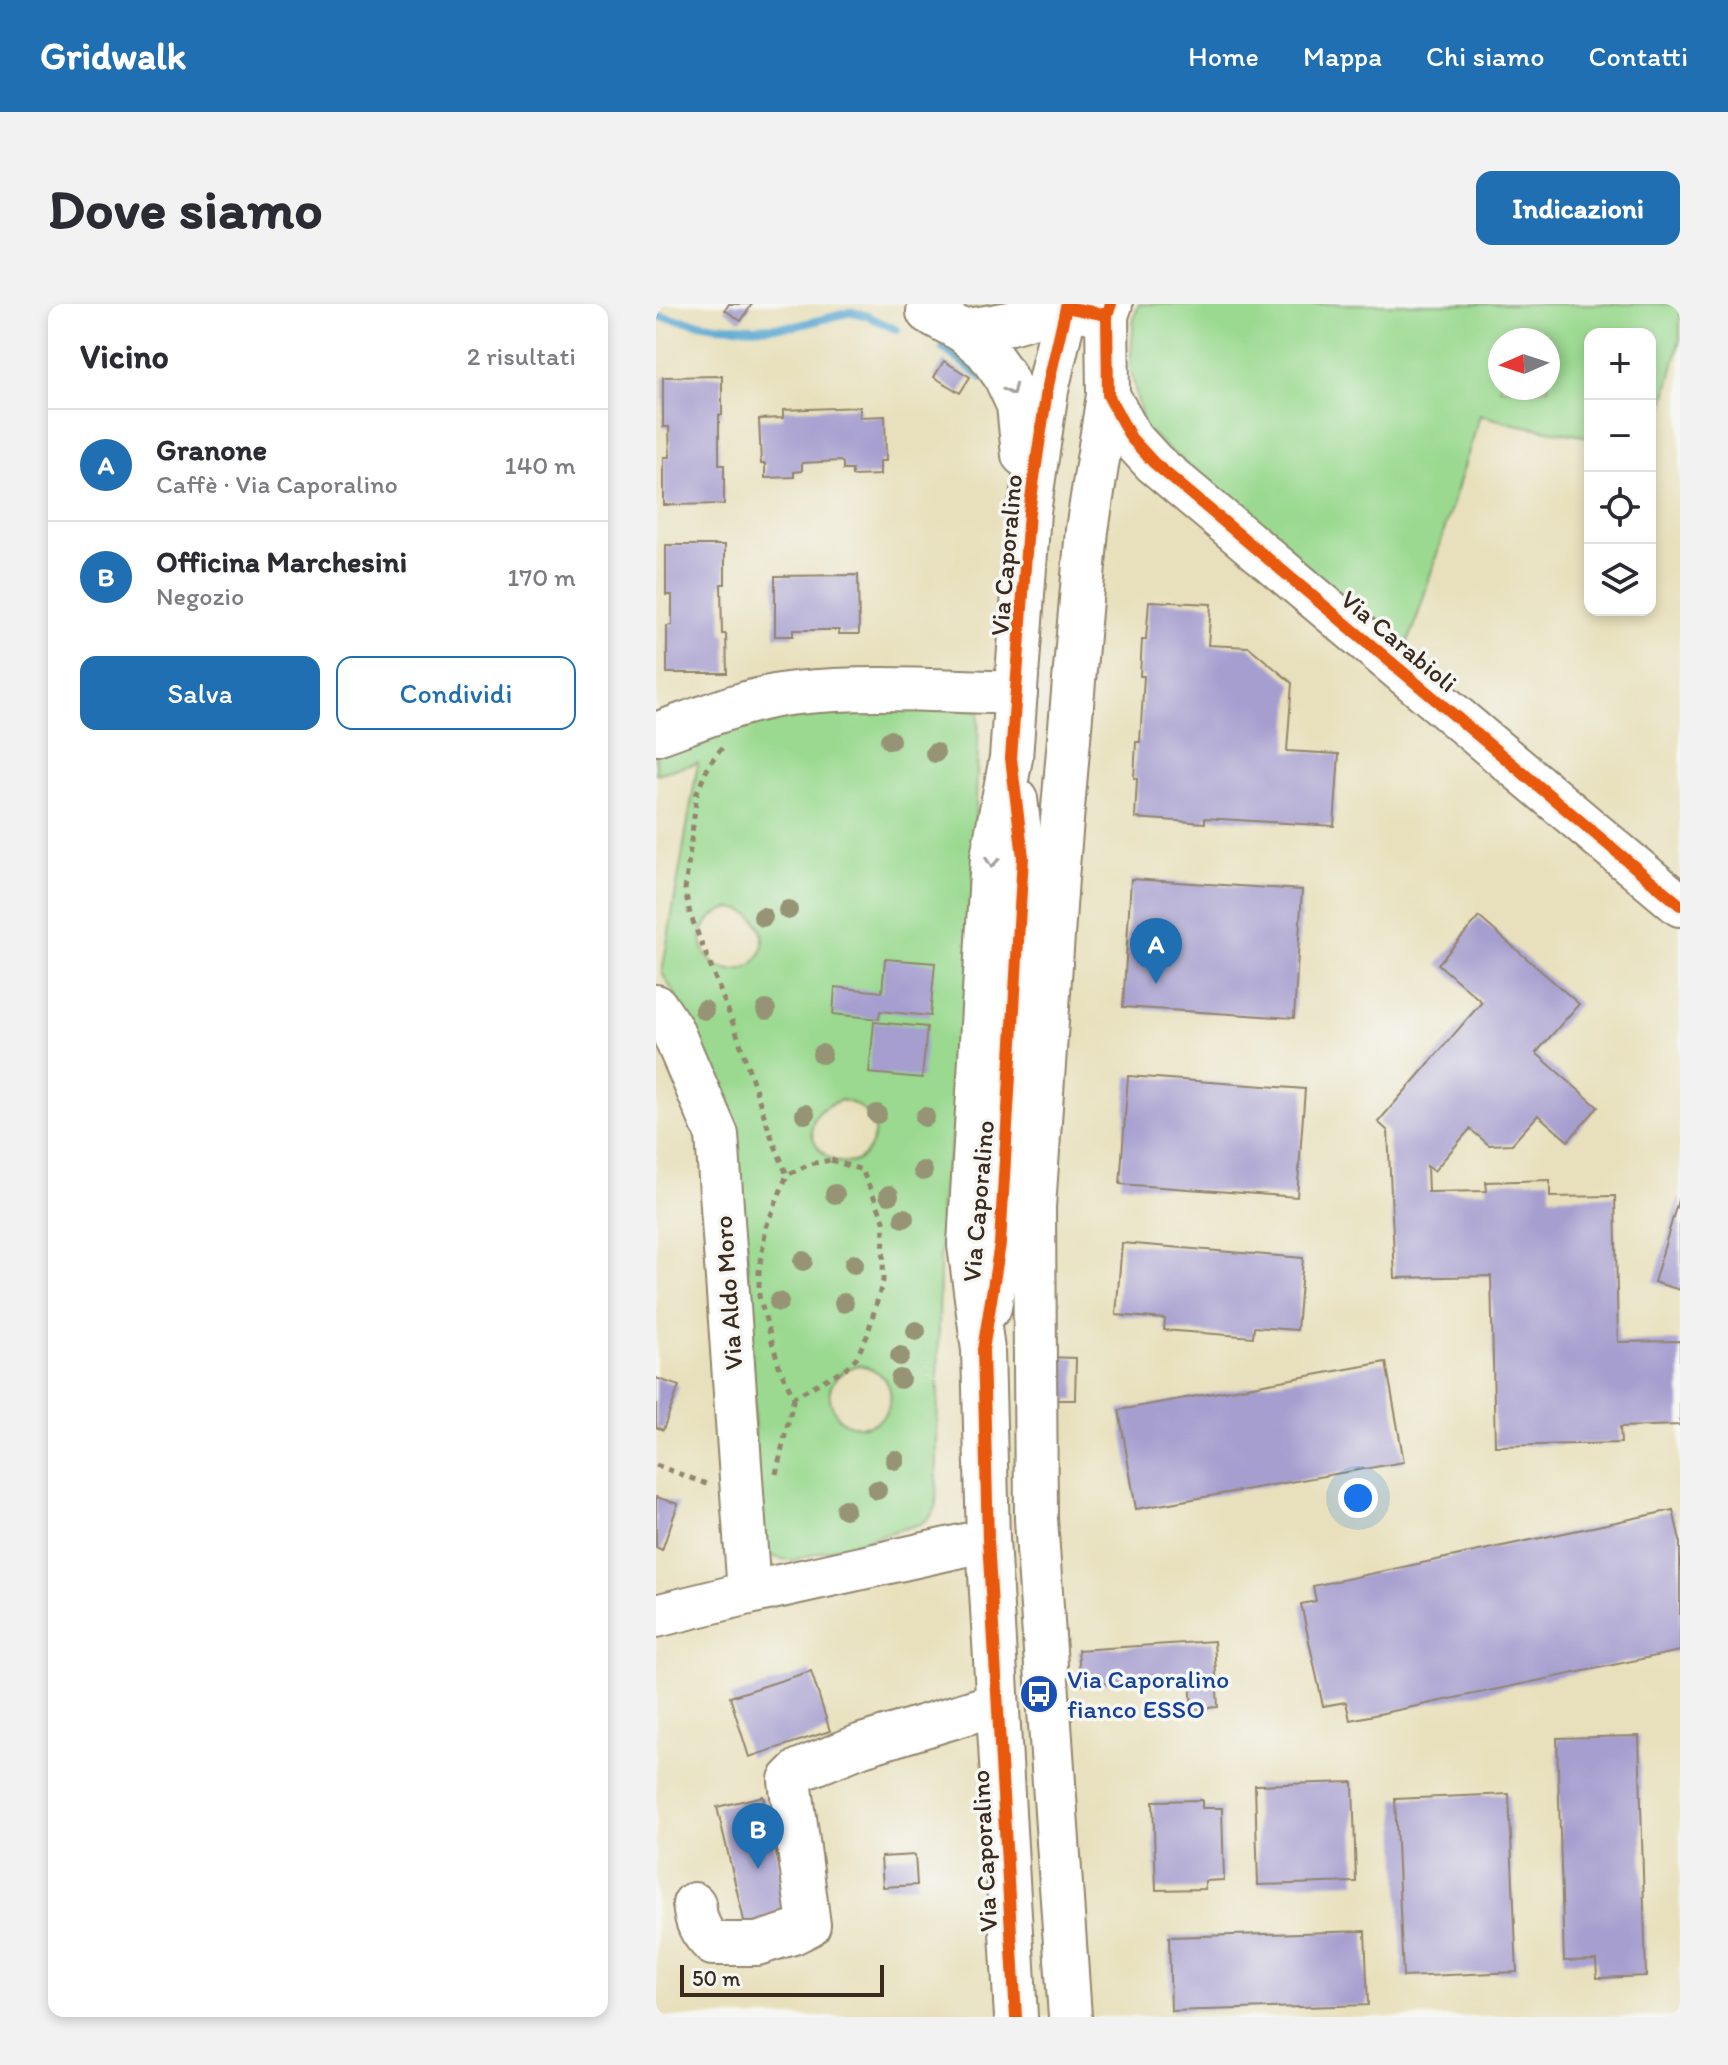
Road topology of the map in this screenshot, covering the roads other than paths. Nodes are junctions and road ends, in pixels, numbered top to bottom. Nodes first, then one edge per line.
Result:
1 (1066, 305) edge
2 (1109, 309) edge
3 (948, 313) edge
4 (1108, 395) junction
5 (1029, 512) junction
6 (1016, 693) junction
7 (656, 734) edge
8 (1011, 758) junction
9 (1680, 905) edge
10 (656, 1006) edge
11 (1018, 1206) junction
12 (983, 1350) junction
13 (989, 1554) junction
14 (749, 1593) junction
15 (656, 1616) edge
16 (997, 1704) junction
17 (1053, 1754) junction
18 (1000, 1759) junction
19 (694, 1904) dead end
20 (1016, 2017) edge
21 (1070, 2017) edge

1 - 2 street
1 - 3 street
1 - 5 street, Via Caporalino
2 - 4 street, Via Caporalino
3 -> 5 street
4 - 9 street, Via Carabioli
4 - 11 street, Via Caporalino
5 - 6 street, Via Caporalino
6 - 7 street
6 - 8 street, Via Caporalino
8 - 11 street, Via Caporalino
8 -> 12 street, Via Caporalino
10 - 14 street, Via Aldo Moro
11 - 12 street, Via Caporalino
11 - 17 street, Via Caporalino
12 - 13 street, Via Caporalino
13 - 14 street
13 - 16 street, Via Caporalino
14 - 15 street
16 - 18 street, Via Caporalino
16 - 19 street
17 - 18 street, Via Caporalino
17 - 21 street, Via Caporalino
18 - 20 street, Via Caporalino

